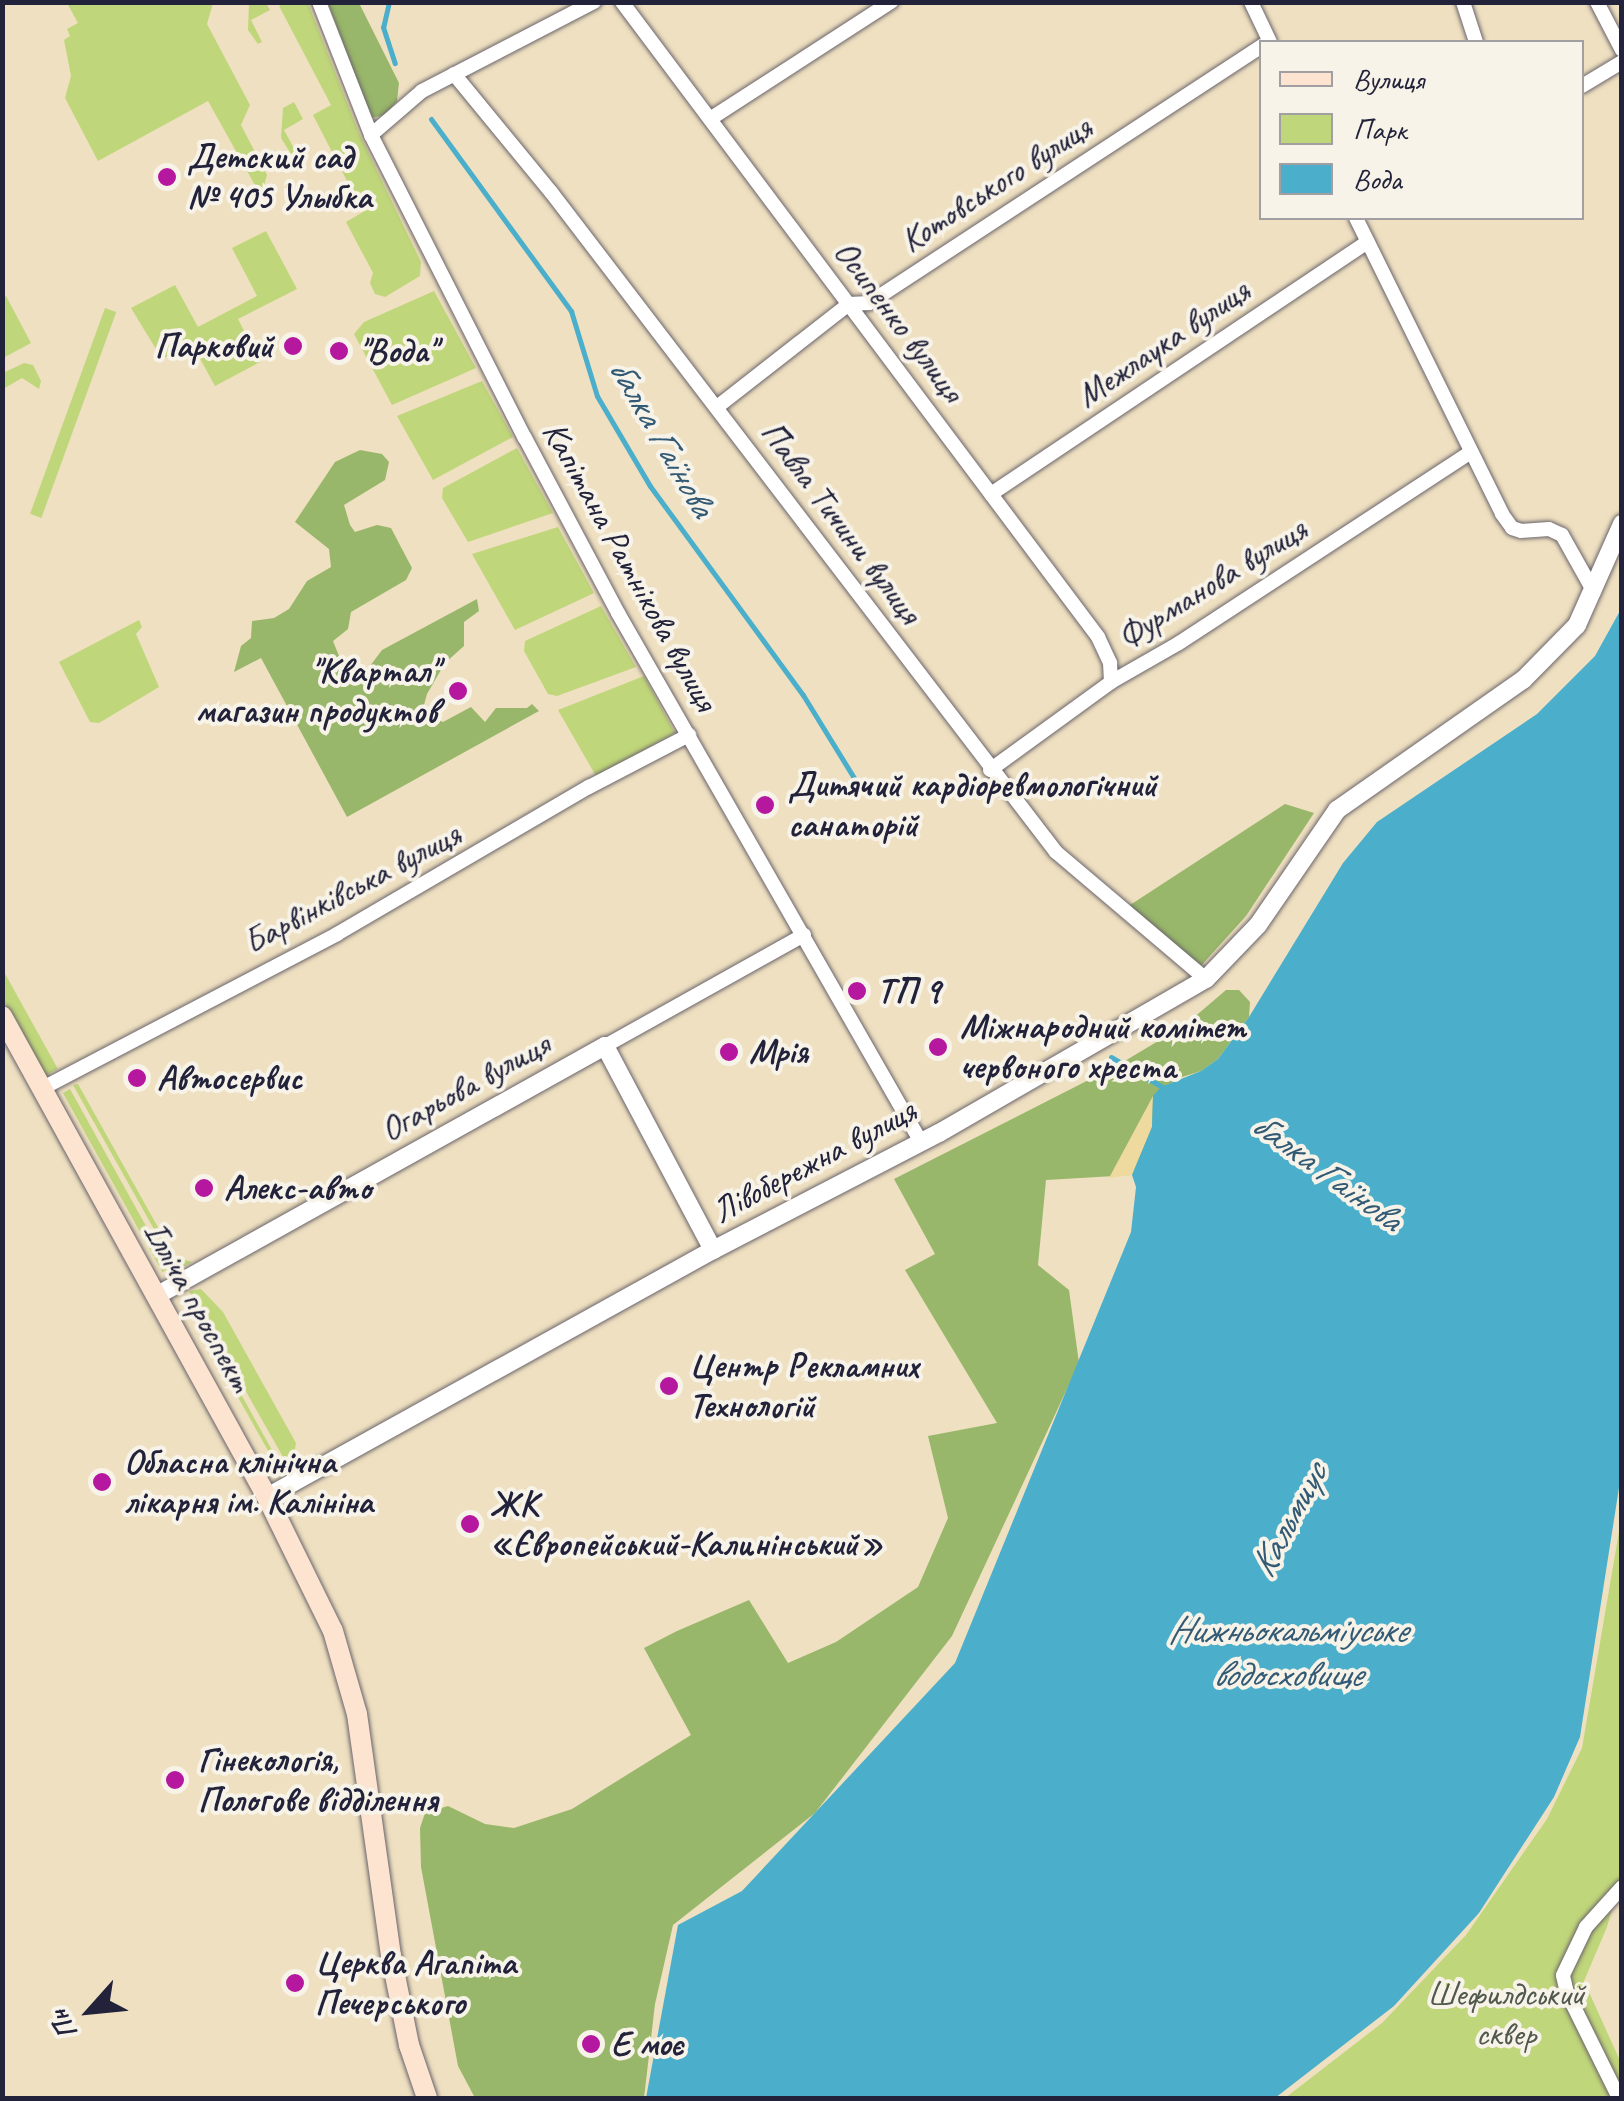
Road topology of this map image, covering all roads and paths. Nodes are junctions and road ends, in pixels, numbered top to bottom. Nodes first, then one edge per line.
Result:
1 (319, 2) edge
2 (594, 2) edge
3 (622, 2) edge
4 (891, 2) edge
5 (1251, 2) edge
6 (1463, 2) edge
7 (1596, 2) edge
8 (1266, 40) edge
9 (1475, 40) edge
10 (1259, 48) edge
11 (1622, 50) edge
12 (1622, 62) edge
13 (454, 74) junction
14 (1584, 85) edge
15 (710, 119) junction
16 (371, 135) junction
17 (1357, 220) edge
18 (1368, 242) junction
19 (848, 304) junction
20 (718, 407) junction
21 (1471, 452) junction
22 (991, 494) junction
23 (1622, 524) edge
24 (1594, 592) junction
25 (1111, 682) junction
26 (689, 735) junction
27 (990, 770) junction
28 (804, 935) junction
29 (1206, 980) junction
30 (2, 1016) edge
31 (605, 1046) junction
32 (41, 1089) junction
33 (921, 1142) junction
34 (713, 1250) junction
35 (156, 1296) junction
36 (267, 1497) junction
37 (1622, 1887) edge
38 (427, 2098) edge
39 (1619, 2098) edge

1 - 16 street, Капітана Ратнікова вулиця
2 - 13 street
3 - 15 street, Осипенко вулиця
4 - 15 street
5 - 8 street
6 - 9 street
7 - 11 street
10 - 19 street, Котовського вулиця
12 - 14 street
13 - 16 street
13 - 20 street, Павла Тичини вулиця
15 - 19 street, Осипенко вулиця
16 - 26 street, Капітана Ратнікова вулиця
17 - 18 street
18 - 21 street
18 - 22 street, Межлаука вулиця
19 - 20 street, Котовського вулиця
19 - 22 street, Осипенко вулиця
20 - 27 street, Павла Тичини вулиця
21 - 24 street
21 - 25 street, Фурманова вулиця
22 - 25 street, Осипенко вулиця
23 - 24 street, Лівобережна вулиця
24 - 29 street, Лівобережна вулиця
25 - 27 street, Фурманова вулиця
26 - 28 street, Капітана Ратнікова вулиця
26 - 32 street, Барвінківська вулиця
27 - 29 street, Павла Тичини вулиця
28 - 31 street, Огарьова вулиця
28 - 33 street, Капітана Ратнікова вулиця
29 - 33 street, Лівобережна вулиця
30 - 32 main road, Ілліча проспект
31 - 34 street
31 - 35 street, Огарьова вулиця
32 - 35 main road, Ілліча проспект
33 - 34 street, Лівобережна вулиця
34 - 36 street, Лівобережна вулиця
35 - 36 main road, Ілліча проспект
36 - 38 main road, Ілліча проспект
37 - 39 street

